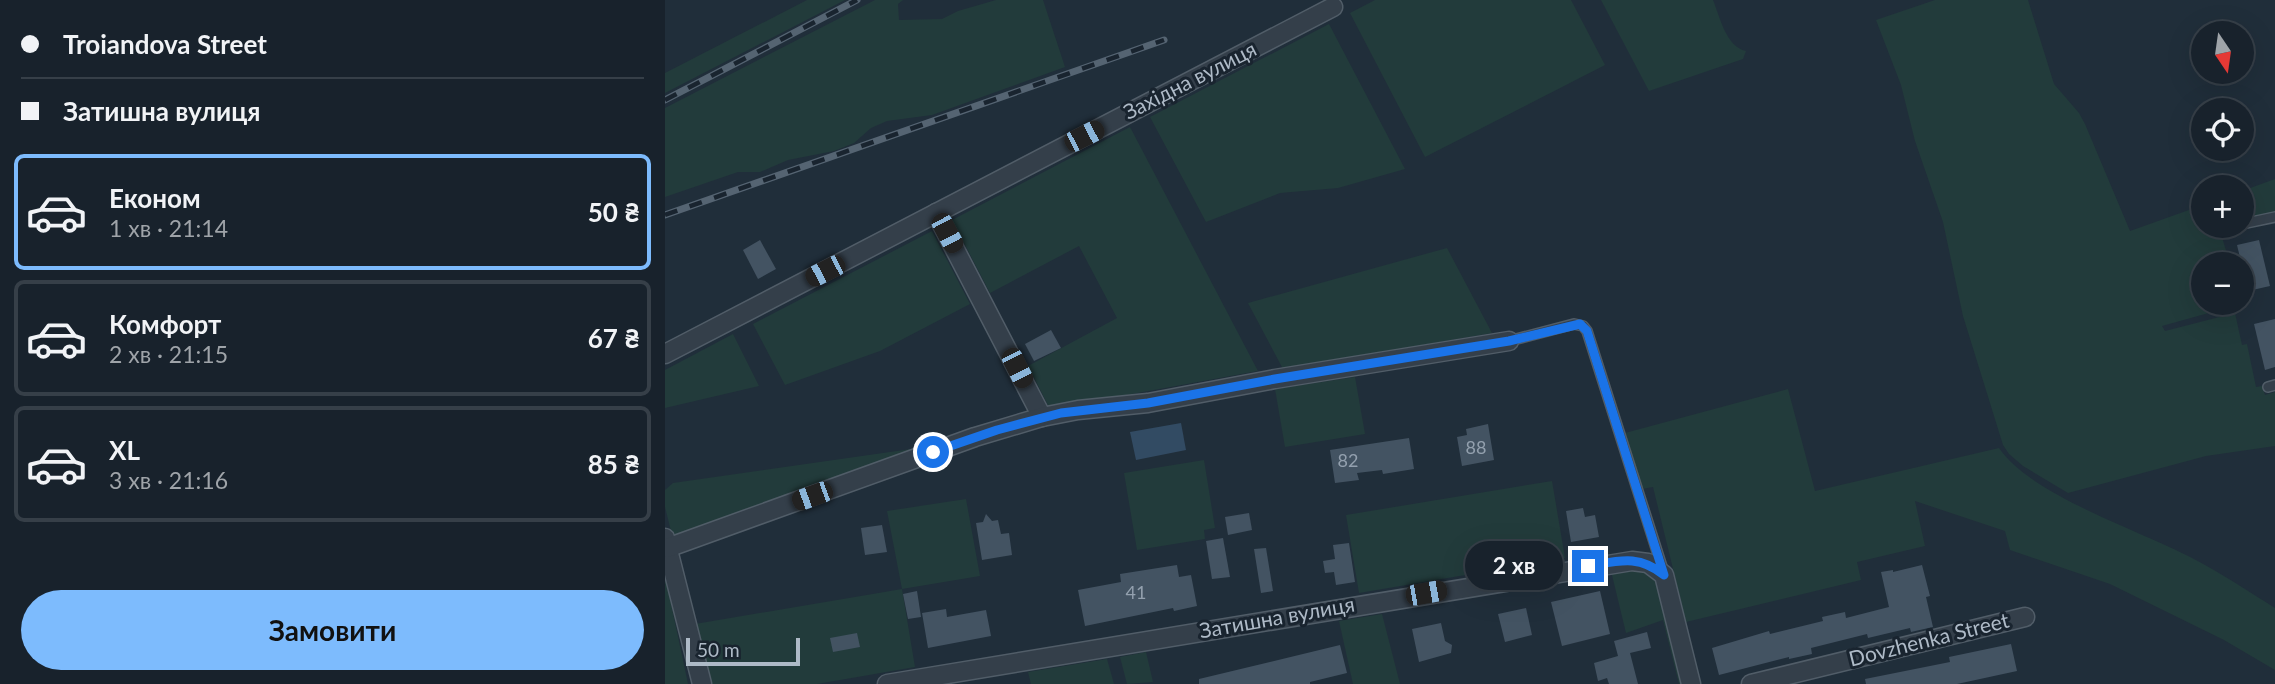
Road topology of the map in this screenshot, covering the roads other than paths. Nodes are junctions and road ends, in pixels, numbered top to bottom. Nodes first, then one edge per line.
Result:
1 (1333, 7) dead end
2 (936, 213) junction
3 (2275, 216) edge
4 (2254, 221) edge
5 (1509, 341) joint
6 (665, 354) edge
7 (1042, 417) junction
8 (666, 543) edge
9 (1664, 575) junction
10 (2025, 617) dead end
11 (702, 684) edge
12 (887, 684) edge
13 (1691, 684) edge
14 (1751, 684) edge

1 - 2 street, Західна вулиця
2 - 6 street, Західна вулиця
2 - 7 street
3 - 4 lane
5 - 7 street
5 - 9 lane
7 - 8 street
8 - 11 street
9 - 12 street, Затишна вулиця
9 - 13 street
10 - 14 street, Dovzhenka Street

